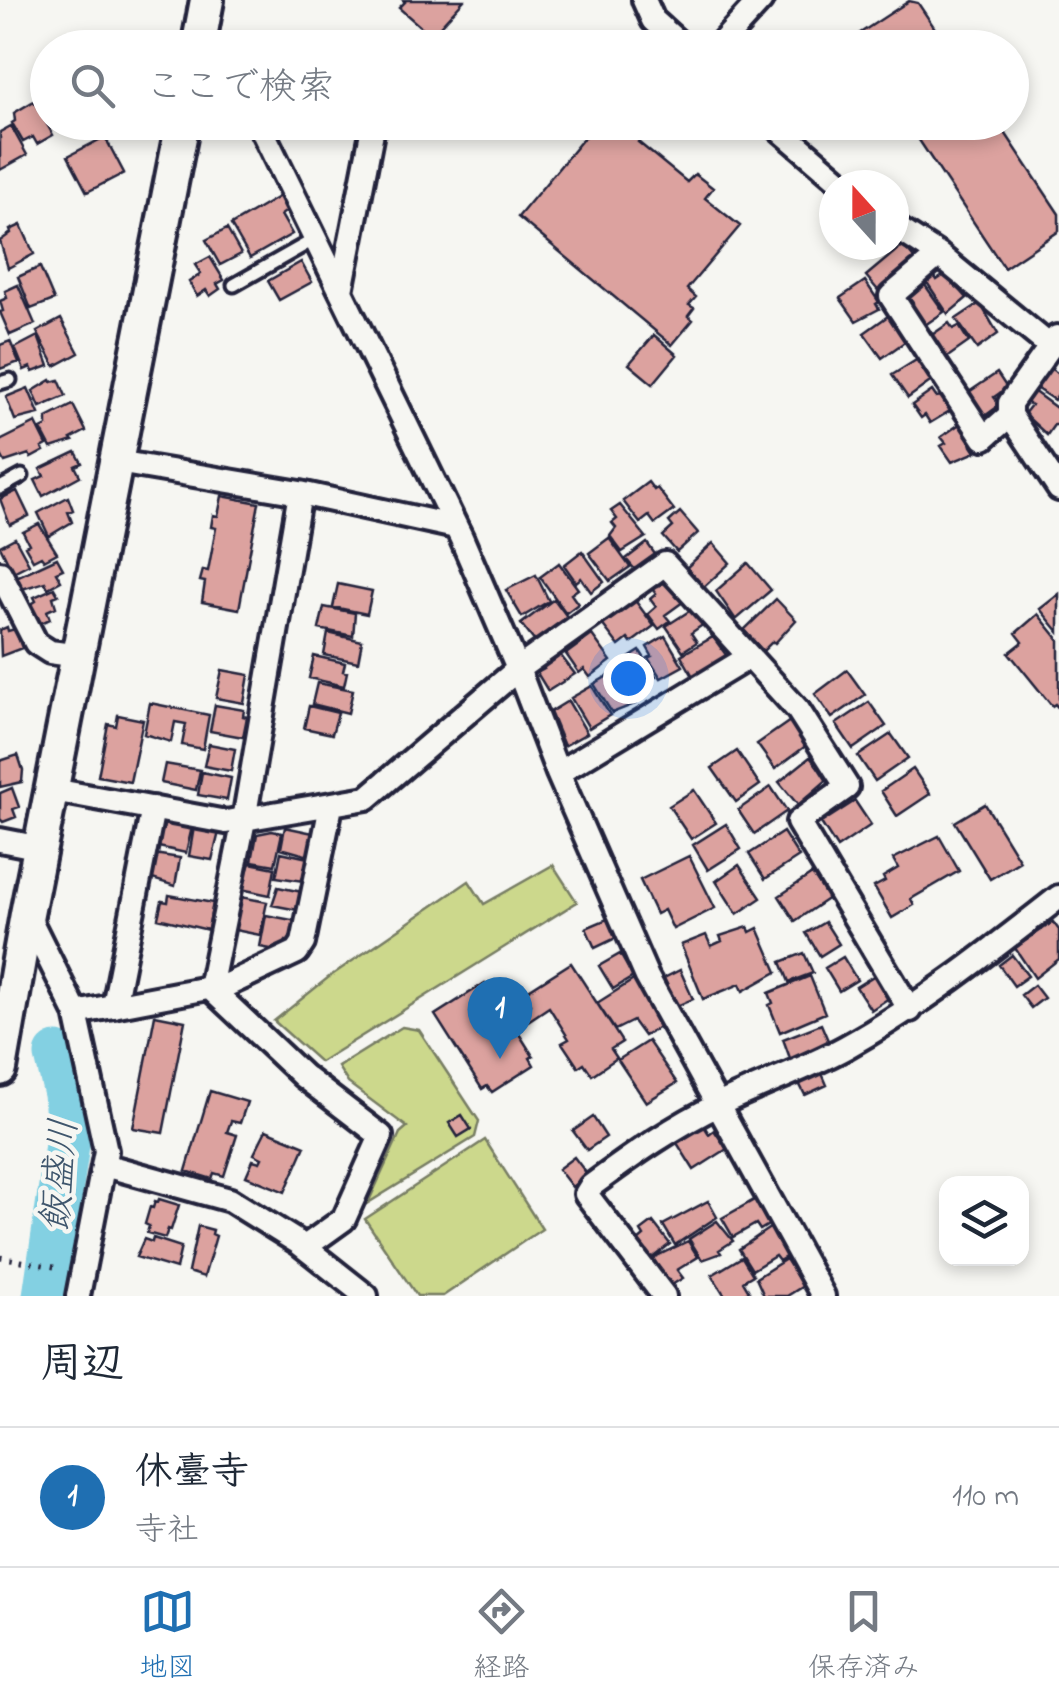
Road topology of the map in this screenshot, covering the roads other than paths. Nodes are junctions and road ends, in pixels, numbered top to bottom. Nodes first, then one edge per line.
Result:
1 (207, 0) edge
2 (644, 0) edge
3 (761, 0) edge
4 (203, 30) edge
5 (664, 30) edge
6 (734, 30) edge
7 (180, 140) edge
8 (267, 140) edge
9 (370, 140) edge
10 (792, 140) edge
11 (827, 170) edge
12 (909, 236) edge
13 (315, 239) junction
14 (939, 255) junction
15 (234, 285) dead end
16 (341, 291) junction
17 (1055, 341) edge
18 (1010, 415) junction
19 (116, 462) junction
20 (22, 476) dead end
21 (0, 488) edge
22 (1059, 490) edge
23 (300, 492) junction
24 (456, 527) junction
25 (0, 574) edge
26 (79, 656) junction
27 (749, 656) junction
28 (518, 669) junction
29 (558, 773) junction
30 (54, 790) junction
31 (331, 806) junction
32 (153, 808) junction
33 (244, 820) junction
34 (0, 840) edge
35 (41, 848) junction
36 (1059, 897) edge
37 (28, 914) junction
38 (7, 988) edge
39 (210, 988) junction
40 (114, 1006) junction
41 (910, 1010) junction
42 (76, 1013) junction
43 (0, 1069) edge
44 (718, 1106) junction
45 (104, 1164) junction
46 (305, 1247) junction
47 (78, 1296) edge
48 (366, 1296) edge
49 (664, 1296) edge
50 (823, 1296) edge

1 - 4 street
2 - 5 street
3 - 6 street
7 - 19 street
8 - 13 street
9 - 16 street
10 - 11 street
12 - 14 street
13 - 15 lane
13 - 16 street
14 - 17 street
14 - 18 street
16 - 24 street
17 - 18 street
18 - 22 street
19 - 23 street
19 - 26 street
20 - 21 lane
23 - 24 street
23 - 33 street
24 - 28 street
25 - 26 street
26 - 30 street
27 - 28 street
27 - 29 street
27 - 41 street
28 - 29 street
28 - 31 street
29 - 44 street
30 - 32 street
30 - 35 street
31 - 33 street
31 - 39 street
32 - 33 street
32 - 40 street
33 - 39 street
34 - 35 street
35 - 37 street
36 - 41 street
37 - 38 street
37 - 42 street
38 - 43 street
39 - 40 street
39 - 46 street
40 - 42 street
41 - 44 street
42 - 45 street
44 - 49 street
44 - 50 street
45 - 46 street
45 - 47 street
46 - 48 street

